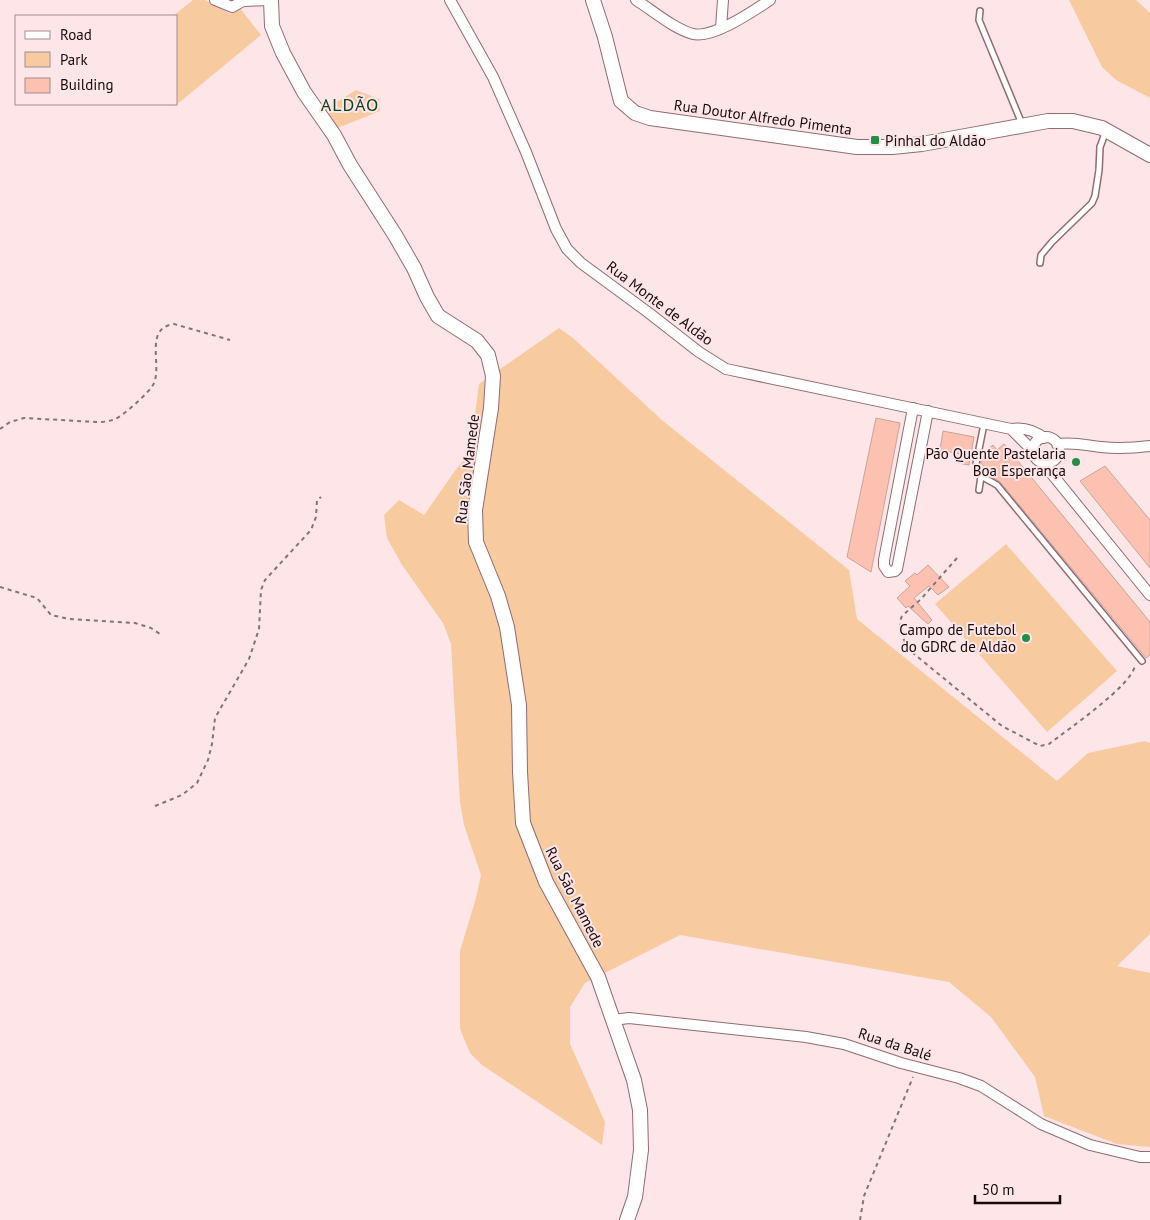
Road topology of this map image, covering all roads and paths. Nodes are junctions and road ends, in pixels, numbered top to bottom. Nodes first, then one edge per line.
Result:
1 (215, 0) edge
2 (270, 0) edge
3 (450, 0) edge
4 (593, 0) edge
5 (636, 0) edge
6 (723, 0) edge
7 (770, 0) edge
8 (980, 11) dead end
9 (721, 28) junction
10 (1023, 126) junction
11 (1106, 130) junction
12 (1150, 155) edge
13 (1040, 262) dead end
14 (230, 340) dead end
15 (913, 408) junction
16 (928, 411) junction
17 (984, 424) junction
18 (0, 429) edge
19 (1011, 429) junction
20 (1044, 438) junction
21 (1057, 444) junction
22 (1150, 446) edge
23 (1033, 451) junction
24 (1043, 463) junction
25 (981, 476) junction
26 (979, 490) dead end
27 (321, 497) dead end
28 (957, 558) dead end
29 (0, 587) edge
30 (1150, 595) edge
31 (160, 634) dead end
32 (1142, 661) dead end
33 (1135, 663) dead end
34 (155, 806) dead end
35 (613, 1020) junction
36 (916, 1068) junction
37 (1150, 1157) edge
38 (627, 1220) edge
39 (860, 1220) edge

1 - 2 street
2 - 35 street, Rua São Mamede
3 - 15 street, Rua Monte de Aldão
4 - 10 street, Rua Doutor Alfredo Pimenta
5 - 9 street
6 - 9 street
7 - 9 street
8 - 10 lane
10 - 11 street, Rua Doutor Alfredo Pimenta
11 - 12 street, Rua Doutor Alfredo Pimenta
11 - 13 lane
14 - 18 path
15 - 16 street, Rua Monte de Aldão
15 - 16 street
16 - 17 street, Rua Monte de Aldão
17 - 19 street, Rua Monte de Aldão
17 - 25 lane
19 - 20 street, Rua Monte de Aldão
19 - 23 street
20 - 21 street
20 - 23 street
21 - 22 street
21 - 24 street
23 - 24 street
24 - 30 street
25 - 26 lane
25 - 32 lane
27 - 34 path
28 - 33 path
29 - 31 path
35 - 36 street, Rua da Balé
35 - 38 street, Rua São Mamede
36 - 37 street, Rua da Balé
36 - 39 path

